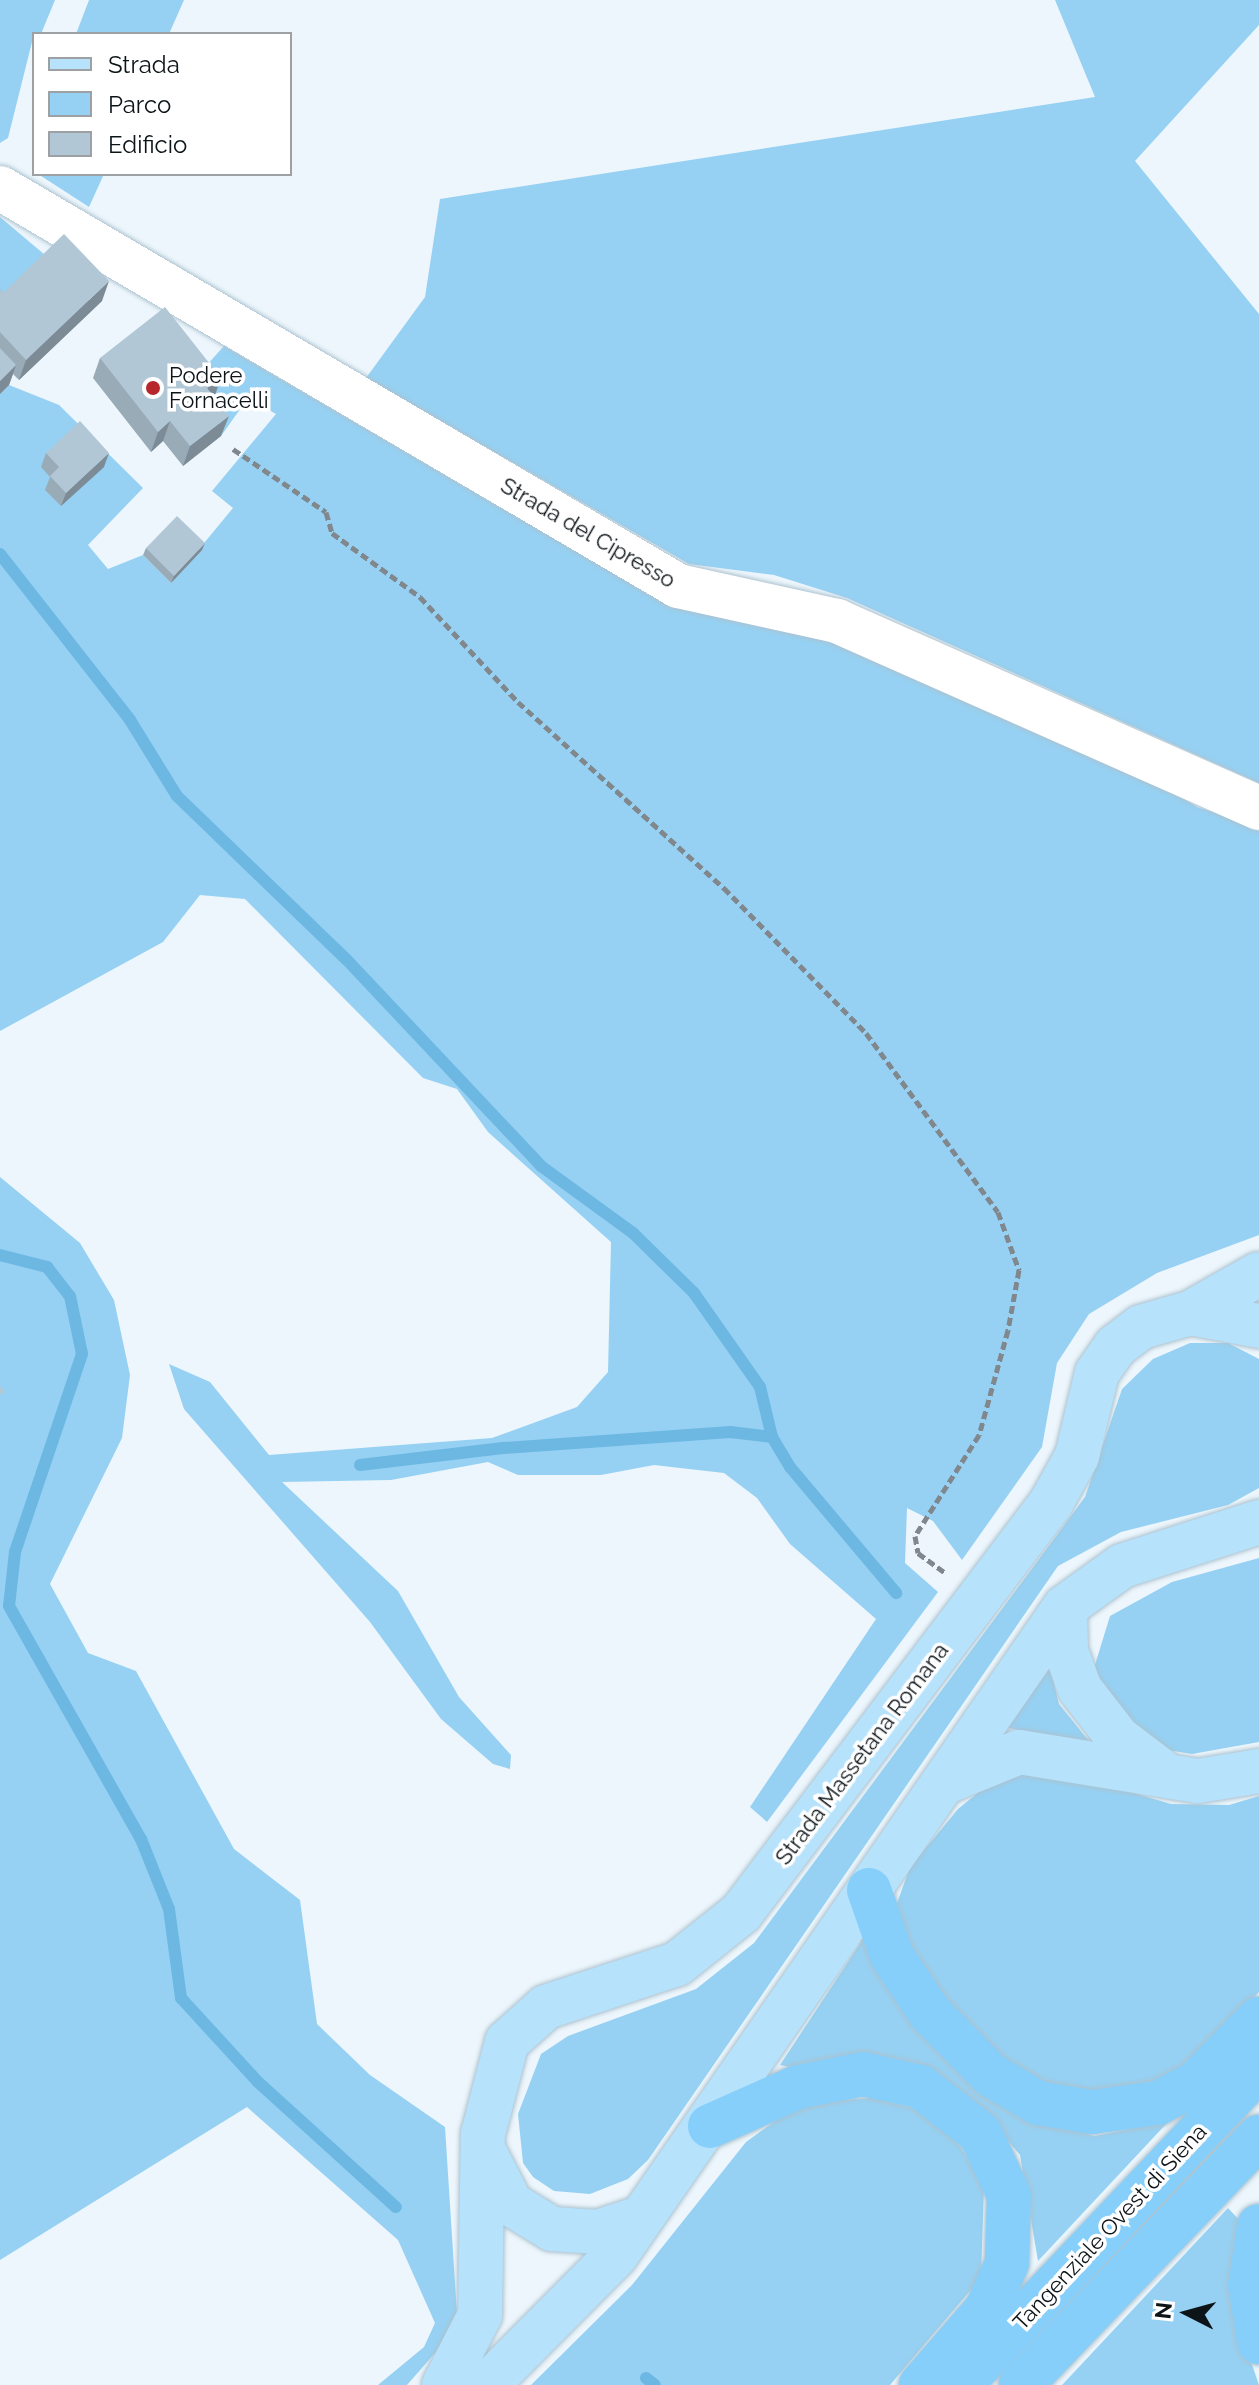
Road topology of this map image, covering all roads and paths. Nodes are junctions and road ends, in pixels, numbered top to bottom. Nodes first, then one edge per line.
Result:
1 (0, 188) edge
2 (233, 449) dead end
3 (1259, 808) edge
4 (1259, 1274) edge
5 (1190, 1313) junction
6 (1259, 1326) edge
7 (1259, 1522) edge
8 (978, 1598) junction
9 (1065, 1607) junction
10 (1259, 1771) edge
11 (1172, 1778) junction
12 (940, 1785) junction
13 (869, 1890) junction
14 (1259, 2019) edge
15 (1259, 2069) edge
16 (710, 2126) junction
17 (483, 2134) junction
18 (1259, 2137) edge
19 (640, 2218) junction
20 (1259, 2226) edge
21 (1259, 2342) edge
22 (444, 2385) edge
23 (487, 2385) edge
24 (921, 2385) edge
25 (960, 2385) edge
26 (1021, 2385) edge

1 - 3 street, Strada del Cipresso
2 - 8 path
4 - 5 main road, Strada Massetana Romana
5 - 6 main road, Strada Massetana Romana
5 - 8 main road, Strada Massetana Romana
7 - 9 main road
8 - 17 main road, Strada Massetana Romana
9 - 11 main road
9 - 12 main road
10 - 11 main road
11 - 12 main road
12 - 13 main road
13 - 14 highway
13 - 16 main road
15 - 25 highway, Tangenziale Ovest di Siena
16 - 19 main road
16 - 24 highway
17 - 19 main road, Strada Massetana Romana
17 - 22 main road, Strada Massetana Romana
18 - 26 highway, Tangenziale Ovest di Siena
19 - 23 main road
20 - 21 highway

